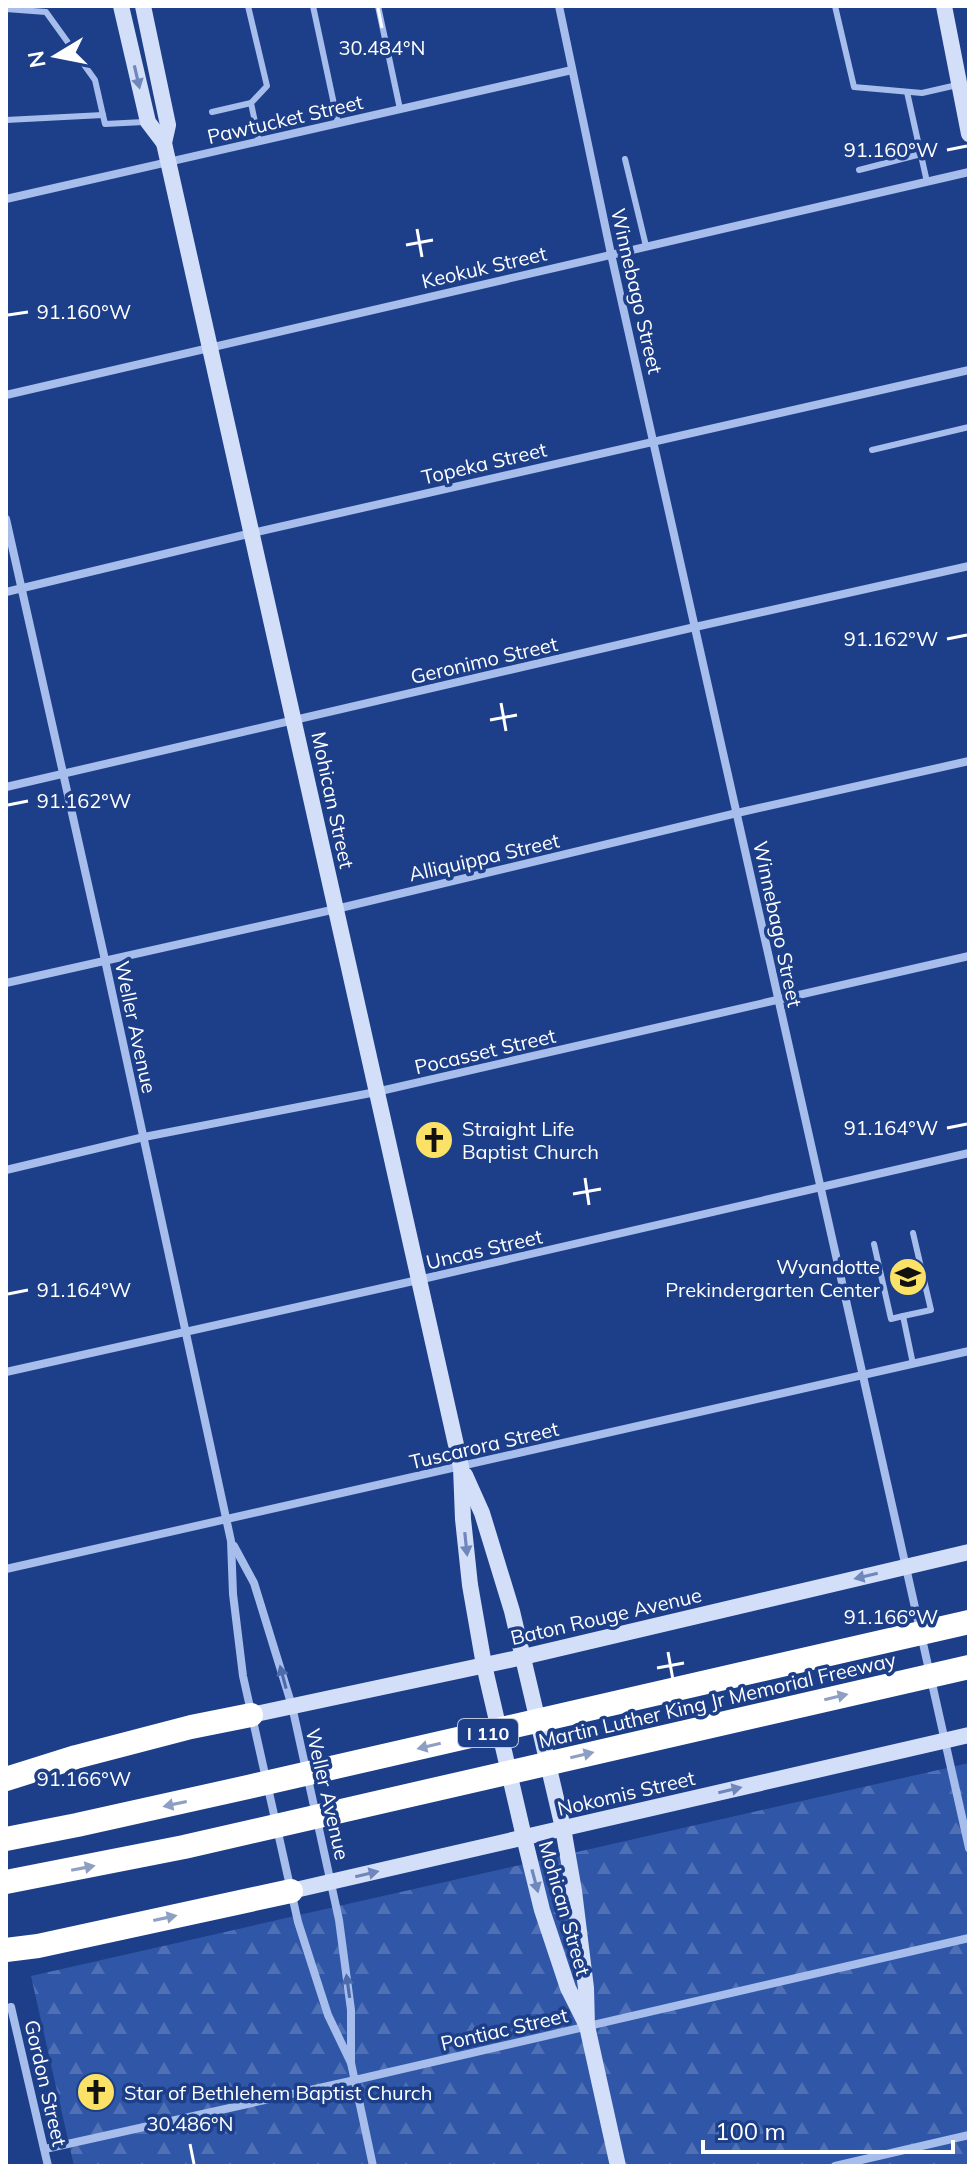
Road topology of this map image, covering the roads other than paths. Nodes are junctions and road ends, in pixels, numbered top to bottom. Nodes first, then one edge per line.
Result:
1 (121, 6) edge
2 (143, 6) edge
3 (248, 6) edge
4 (313, 6) edge
5 (378, 6) edge
6 (559, 6) edge
7 (835, 6) edge
8 (944, 6) edge
9 (6, 9) edge
10 (45, 9) edge
11 (572, 70) junction
12 (958, 84) junction
13 (907, 92) junction
14 (251, 103) junction
15 (400, 109) junction
16 (212, 112) dead end
17 (103, 115) junction
18 (6, 120) edge
19 (148, 122) junction
20 (338, 123) junction
21 (969, 134) edge
22 (259, 141) junction
23 (164, 143) junction
24 (921, 154) junction
25 (625, 159) dead end
26 (169, 162) junction
27 (859, 170) dead end
28 (969, 172) edge
29 (927, 182) junction
30 (6, 199) edge
31 (646, 246) junction
32 (611, 254) junction
33 (210, 348) junction
34 (969, 370) edge
35 (6, 395) edge
36 (969, 427) edge
37 (654, 441) junction
38 (872, 450) dead end
39 (6, 519) edge
40 (252, 533) junction
41 (969, 566) edge
42 (22, 588) junction
43 (6, 592) edge
44 (695, 627) junction
45 (294, 721) junction
46 (969, 761) edge
47 (63, 775) junction
48 (6, 787) edge
49 (737, 813) junction
50 (336, 909) junction
51 (969, 956) edge
52 (105, 960) junction
53 (6, 983) edge
54 (778, 1000) junction
55 (376, 1092) junction
56 (144, 1137) junction
57 (969, 1153) edge
58 (6, 1170) edge
59 (822, 1188) junction
60 (913, 1233) dead end
61 (874, 1244) dead end
62 (418, 1280) junction
63 (903, 1316) junction
64 (186, 1332) junction
65 (969, 1351) edge
66 (913, 1364) junction
67 (6, 1372) edge
68 (863, 1375) junction
69 (461, 1467) junction
70 (226, 1519) junction
71 (231, 1541) junction
72 (969, 1552) edge
73 (906, 1567) junction
74 (6, 1569) edge
75 (969, 1622) edge
76 (523, 1657) junction
77 (484, 1665) junction
78 (969, 1667) edge
79 (292, 1706) junction
80 (251, 1715) junction
81 (969, 1735) edge
82 (945, 1741) junction
83 (6, 1779) edge
84 (563, 1828) junction
85 (524, 1837) junction
86 (6, 1839) edge
87 (969, 1848) edge
88 (6, 1882) edge
89 (331, 1882) junction
90 (291, 1891) junction
91 (969, 1938) edge
92 (6, 1950) edge
93 (11, 2007) dead end
94 (16, 2026) junction
95 (587, 2026) junction
96 (6, 2029) edge
97 (351, 2063) junction
98 (355, 2080) junction
99 (969, 2135) edge
100 (45, 2149) junction
101 (48, 2166) edge
102 (373, 2166) edge
103 (618, 2166) edge
104 (835, 2166) edge

1 -> 19 street, Mohican Street
2 - 23 street, Mohican Street
3 - 14 lane
4 - 20 lane
5 - 15 lane
6 - 11 street, Winnebago Street
7 - 13 lane
8 - 12 street
9 - 10 lane
10 - 17 lane
11 - 15 street, Pawtucket Street
11 - 32 street, Winnebago Street
12 - 13 lane
12 - 21 street
13 - 24 lane
14 - 16 lane
14 - 22 lane
15 - 20 street, Pawtucket Street
17 - 18 lane
17 - 19 lane
19 - 23 street, Mohican Street
20 - 22 street, Pawtucket Street
22 - 26 street, Pawtucket Street
23 - 26 street, Mohican Street
24 - 27 lane
24 - 29 lane
25 - 31 lane
26 - 30 street, Pawtucket Street
26 - 33 street, Mohican Street
28 - 29 street, Keokuk Street
29 - 31 street, Keokuk Street
31 - 32 street, Keokuk Street
32 - 33 street, Keokuk Street
32 - 37 street, Winnebago Street
33 - 35 street, Keokuk Street
33 - 40 street, Mohican Street
34 - 37 street, Topeka Street
36 - 38 lane
37 - 40 street, Topeka Street
37 - 44 street, Winnebago Street
39 - 42 street, Weller Avenue
40 - 42 street, Topeka Street
40 - 45 street, Mohican Street
41 - 44 street, Geronimo Street
42 - 43 street, Topeka Street
42 - 47 street, Weller Avenue
44 - 45 street, Geronimo Street
44 - 49 street, Winnebago Street
45 - 47 street, Geronimo Street
45 - 50 street, Mohican Street
46 - 49 street, Alliquippa Street
47 - 48 street, Geronimo Street
47 - 52 street, Weller Avenue
49 - 50 street, Alliquippa Street
49 - 54 street, Winnebago Street
50 - 52 street, Alliquippa Street
50 - 55 street, Mohican Street
51 - 54 street, Pocasset Street
52 - 53 street, Alliquippa Street
52 - 56 street, Weller Avenue
54 - 55 street, Pocasset Street
54 - 59 street, Winnebago Street
55 - 56 street, Pocasset Street
55 - 62 street, Mohican Street
56 - 58 street, Pocasset Street
56 - 64 street, Weller Avenue
57 - 59 street, Uncas Street
59 - 62 street, Uncas Street
59 - 68 street, Winnebago Street
60 - 63 lane
61 - 63 lane
62 - 64 street, Uncas Street
62 - 69 street, Mohican Street
63 - 66 lane
64 - 67 street, Uncas Street
64 - 70 street, Weller Avenue
65 - 66 street, Tuscarora Street
66 - 68 street, Tuscarora Street
68 - 69 street, Tuscarora Street
68 - 73 street, Winnebago Street
69 - 70 street, Tuscarora Street
69 - 76 street, Mohican Street
69 -> 77 street, Mohican Street
70 - 71 street, Weller Avenue
70 - 74 street, Tuscarora Street
79 -> 71 street, Weller Avenue
71 - 80 street, Weller Avenue
72 - 73 street, Baton Rouge Avenue
73 -> 76 street, Baton Rouge Avenue
73 - 82 street, Winnebago Street
75 -> 86 highway, Martin Luther King Jr Memorial Freeway / I 110, bridge
76 - 77 street, Baton Rouge Avenue
76 - 84 street, Mohican Street
77 - 79 street, Baton Rouge Avenue
77 - 85 street, Mohican Street
88 -> 78 highway, Martin Luther King Jr Memorial Freeway / I 110, bridge
79 - 80 street, Baton Rouge Avenue
79 - 89 street, Weller Avenue
80 - 83 highway
80 - 90 street, Weller Avenue
81 - 82 street, Nokomis Street
84 -> 82 street, Nokomis Street
82 - 87 street, Winnebago Street
84 - 85 street, Nokomis Street
84 - 95 street, Mohican Street
89 -> 85 street, Nokomis Street
85 -> 95 street, Mohican Street
89 - 90 street, Nokomis Street
97 -> 89 street, Weller Avenue
92 -> 90 highway
90 - 97 street, Weller Avenue
91 - 95 street, Pontiac Street
93 - 94 street, Gordon Street
94 - 96 street
94 - 100 street, Gordon Street
95 - 98 street, Pontiac Street
95 - 103 street, Mohican Street
97 - 98 street, Weller Avenue
98 - 100 street, Pontiac Street
98 - 102 street, Weller Avenue
99 - 104 street
100 - 101 street, Gordon Street

